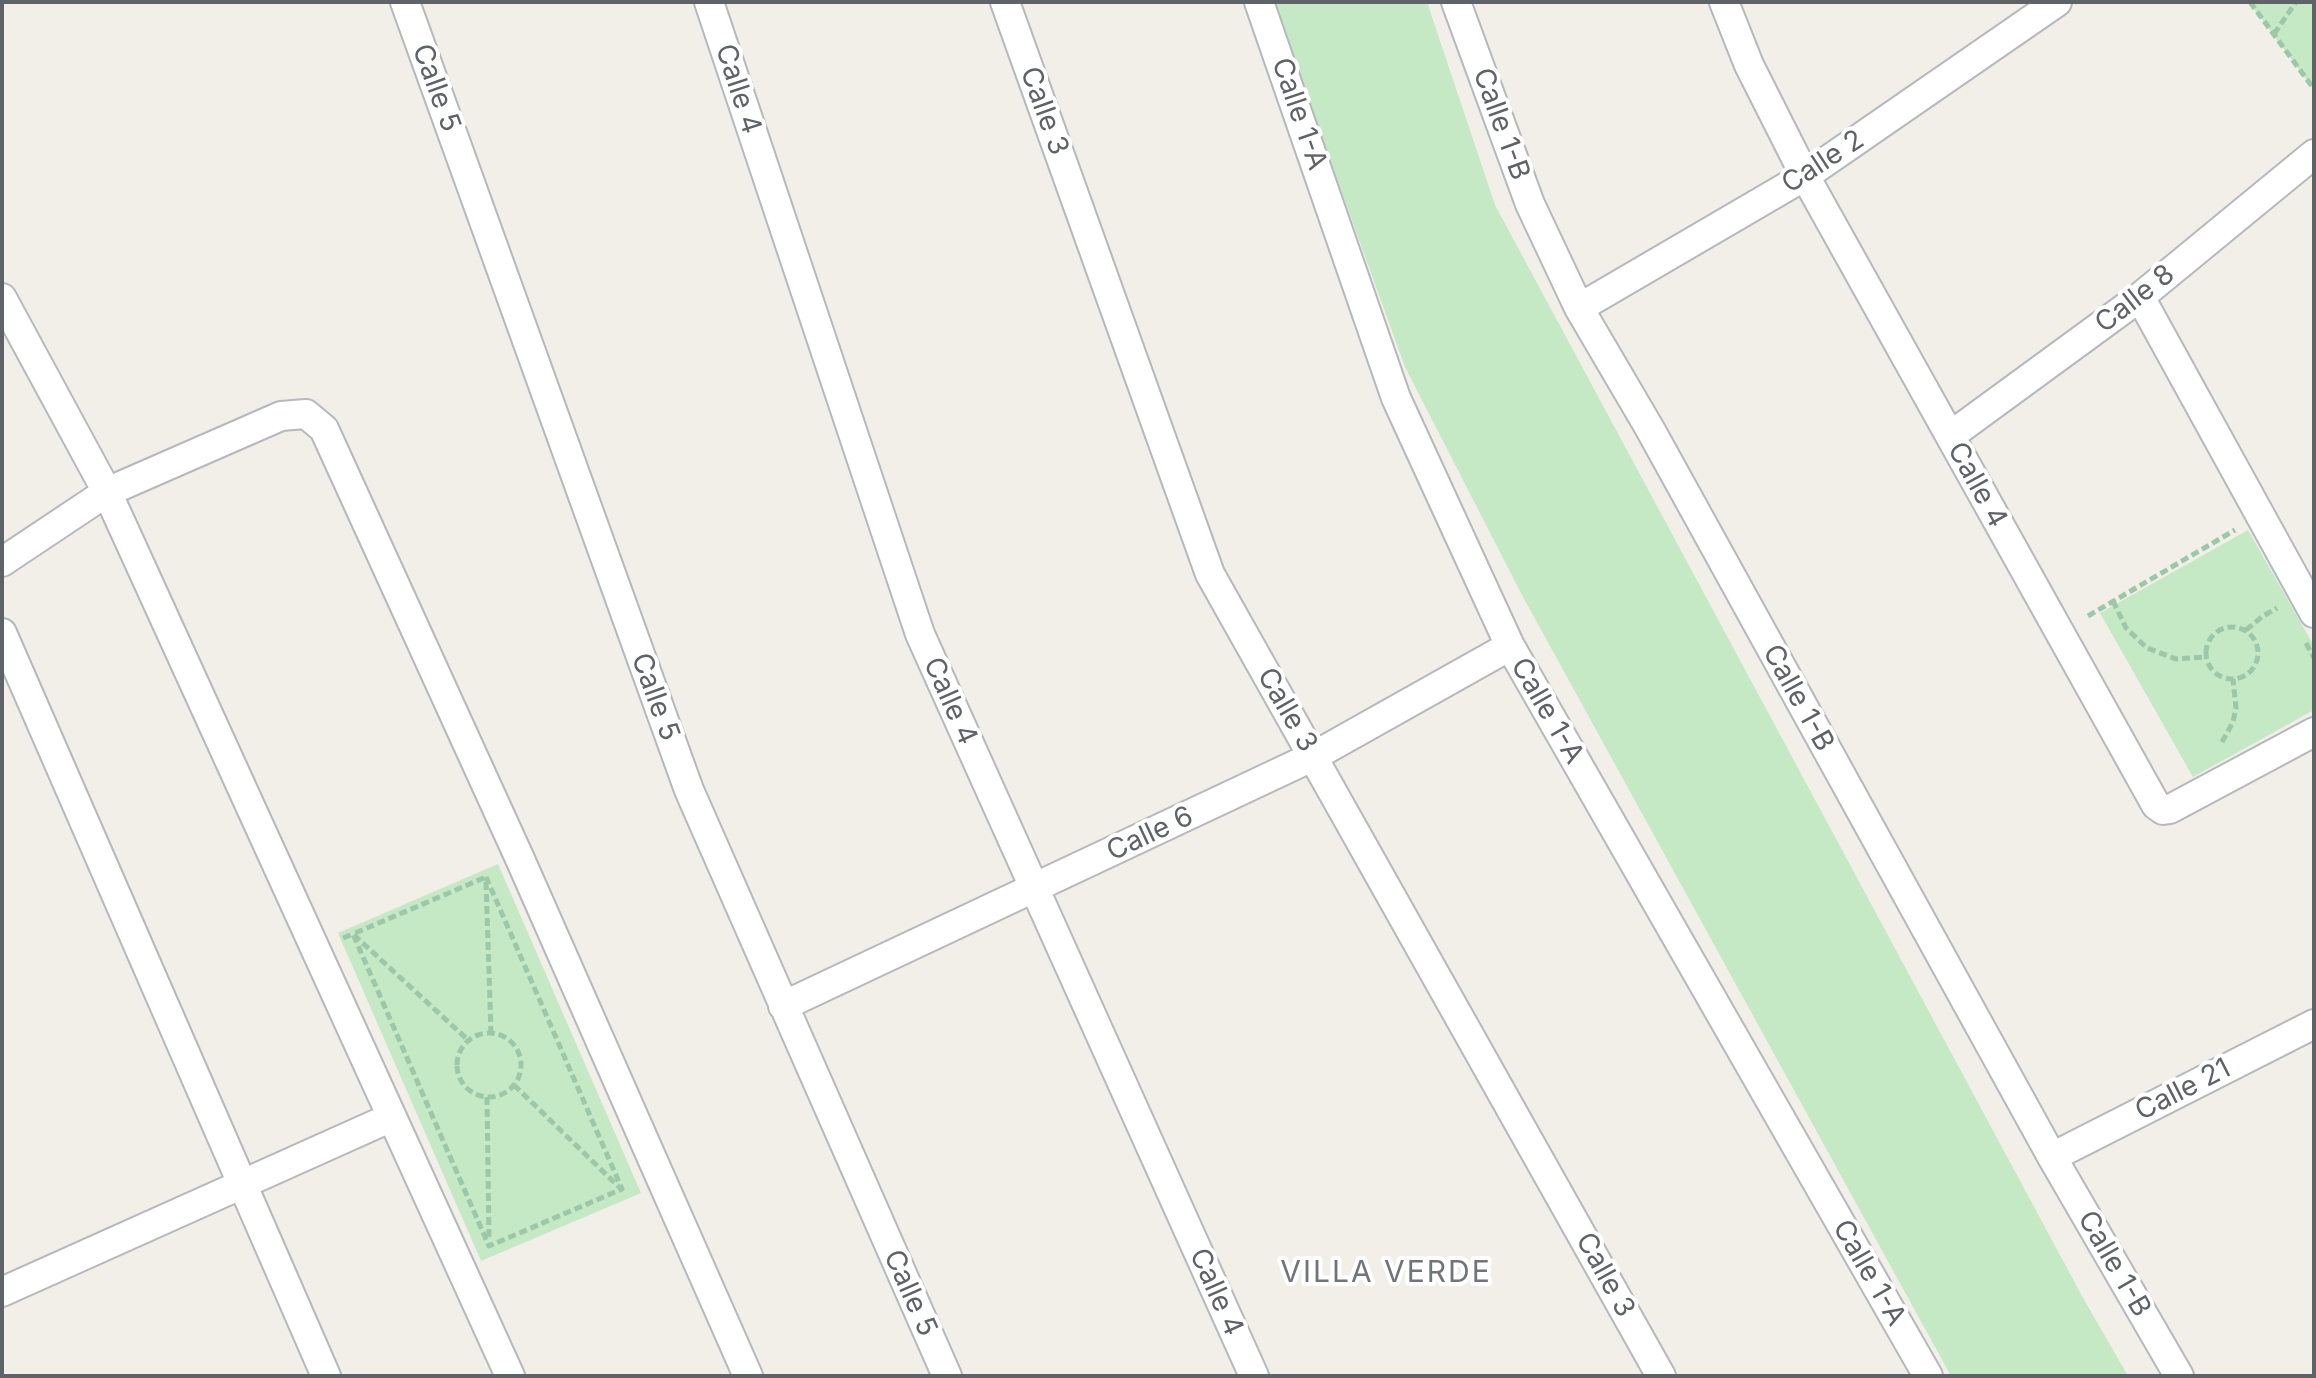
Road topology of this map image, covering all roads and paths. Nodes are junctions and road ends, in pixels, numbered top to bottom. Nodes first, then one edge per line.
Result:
1 (405, 2) edge
2 (709, 2) edge
3 (1005, 2) edge
4 (1259, 2) edge
5 (1456, 2) edge
6 (1724, 2) edge
7 (2057, 2) edge
8 (2250, 2) edge
9 (2296, 2) edge
10 (2274, 34) junction
11 (2314, 89) edge
12 (2314, 154) edge
13 (1805, 176) junction
14 (2140, 297) junction
15 (2, 298) edge
16 (1579, 308) junction
17 (1950, 436) junction
18 (107, 492) junction
19 (2260, 516) junction
20 (2, 562) edge
21 (2113, 601) junction
22 (2284, 605) dead end
23 (2314, 613) edge
24 (2246, 630) junction
25 (2, 633) edge
26 (2059, 633) junction
27 (1510, 646) junction
28 (2205, 657) junction
29 (2233, 679) junction
30 (2314, 732) edge
31 (2218, 748) dead end
32 (1314, 756) junction
33 (520, 859) junction
34 (486, 877) junction
35 (1034, 889) junction
36 (353, 934) junction
37 (315, 947) junction
38 (783, 1006) junction
39 (2314, 1024) edge
40 (491, 1033) junction
41 (468, 1040) junction
42 (514, 1085) junction
43 (487, 1097) junction
44 (392, 1117) junction
45 (2052, 1157) junction
46 (659, 1173) junction
47 (243, 1184) junction
48 (622, 1189) junction
49 (489, 1246) junction
50 (459, 1263) junction
51 (2, 1292) edge
52 (326, 1376) edge
53 (510, 1376) edge
54 (748, 1376) edge
55 (947, 1376) edge
56 (1254, 1376) edge
57 (1661, 1376) edge
58 (1928, 1376) edge
59 (2179, 1376) edge

1 - 38 street, Calle 5
2 - 35 street, Calle 4
3 - 32 street, Calle 3
4 - 27 street, Calle 1-A
5 - 16 street, Calle 1-B
6 - 13 street, Calle 4
7 - 13 street, Calle 2
8 - 10 path
9 - 10 path
10 - 11 path
12 - 14 street, Calle 8
13 - 16 street, Calle 2
13 - 17 street, Calle 4
14 - 17 street, Calle 8
14 - 19 street
15 - 18 street
16 - 45 street, Calle 1-B
17 - 26 street, Calle 4
18 - 20 street
18 - 33 street
18 - 37 street
19 - 21 path
19 - 23 street
21 - 26 path
21 - 28 path
22 - 24 path
24 - 28 path
24 - 29 path
25 - 47 street
26 - 30 street, Calle 4
27 - 32 street, Calle 6
27 - 58 street, Calle 1-A
28 - 29 path
29 - 31 path
32 - 35 street, Calle 6
32 - 57 street, Calle 3
33 - 34 path
33 - 46 street
34 - 36 path
34 - 40 path
34 - 48 path
35 - 38 street, Calle 6
35 - 56 street, Calle 4
36 - 37 path
36 - 41 path
36 - 49 path
37 - 44 street
38 - 55 street, Calle 5
39 - 45 street, Calle 21
40 - 41 path
40 - 42 path
41 - 43 path
42 - 43 path
42 - 48 path
43 - 49 path
44 - 47 street
44 - 50 street
45 - 59 street, Calle 1-B
46 - 48 path
46 - 54 street
47 - 51 street
47 - 52 street
48 - 49 path
49 - 50 path
50 - 53 street

